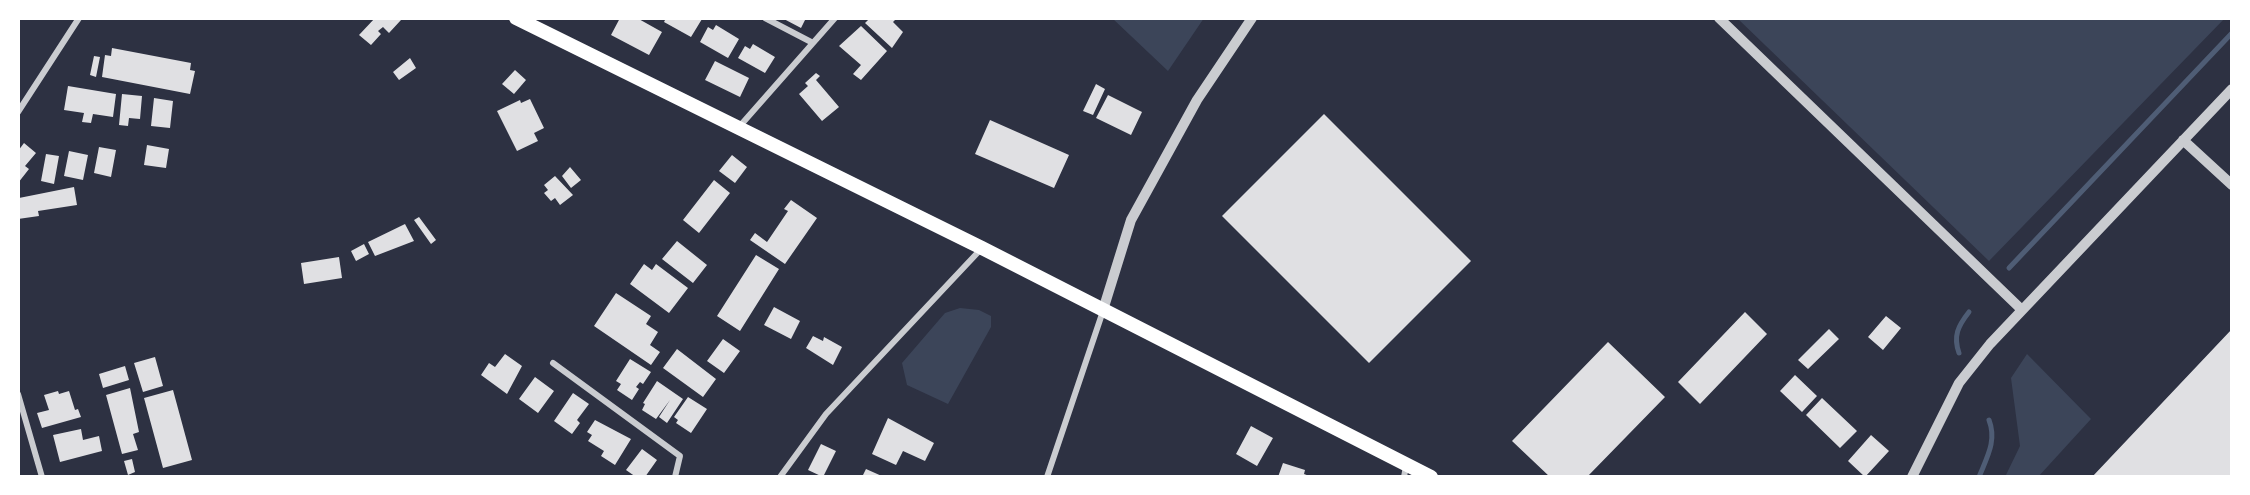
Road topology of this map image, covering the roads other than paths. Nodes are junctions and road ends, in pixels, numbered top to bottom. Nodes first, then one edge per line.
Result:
1 (80, 18) edge
2 (516, 18) edge
3 (765, 18) edge
4 (835, 18) edge
5 (1252, 18) edge
6 (1719, 18) edge
7 (813, 43) junction
8 (2232, 89) edge
9 (18, 112) edge
10 (739, 127) junction
11 (2183, 140) junction
12 (2232, 185) edge
13 (982, 248) junction
14 (1103, 310) junction
15 (2022, 310) junction
16 (553, 363) dead end
17 (18, 394) edge
18 (1405, 471) edge
19 (42, 477) edge
20 (675, 477) edge
21 (780, 477) edge
22 (1047, 477) edge
23 (1431, 477) edge
24 (1912, 477) edge

1 - 9 street
2 - 10 main road
3 - 7 street
4 - 7 street
5 - 14 street
6 - 15 street
7 - 10 street
8 - 11 street
10 - 13 main road
11 - 12 street
11 - 15 street
13 - 14 main road
13 - 21 street
14 - 18 main road
14 - 22 street
15 - 24 street
16 - 20 street
17 - 19 street
18 - 23 main road

